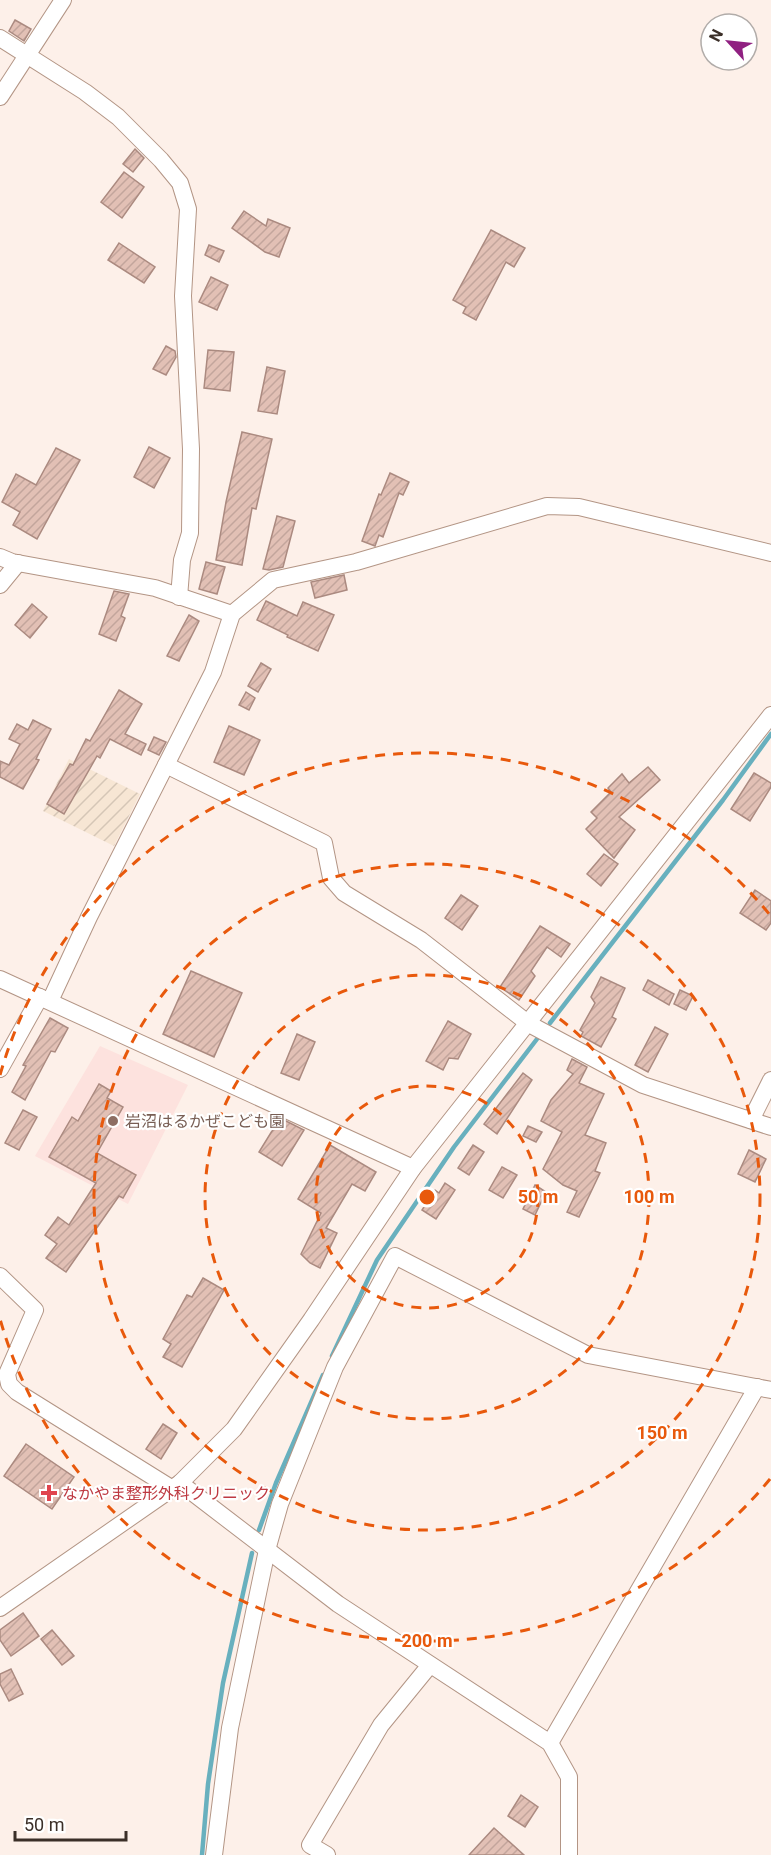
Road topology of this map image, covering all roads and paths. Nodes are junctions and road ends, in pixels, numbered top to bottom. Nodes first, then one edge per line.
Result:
1 (63, 0) edge
2 (0, 38) edge
3 (27, 55) junction
4 (0, 97) edge
5 (771, 553) edge
6 (0, 557) edge
7 (18, 563) junction
8 (0, 585) edge
9 (179, 597) junction
10 (232, 614) junction
11 (771, 715) edge
12 (166, 765) junction
13 (0, 979) edge
14 (45, 999) junction
15 (529, 1024) junction
16 (0, 1069) edge
17 (771, 1080) edge
18 (751, 1120) junction
19 (771, 1127) edge
20 (413, 1168) junction
21 (0, 1276) edge
22 (764, 1389) edge
23 (175, 1485) junction
24 (267, 1550) junction
25 (0, 1608) edge
26 (430, 1665) junction
27 (550, 1743) junction
28 (214, 1855) edge
29 (327, 1855) edge
30 (569, 1855) edge

1 - 3 street
2 - 3 street
3 - 4 street
3 - 9 street
5 - 10 street
6 - 7 street
7 - 8 street
7 - 9 street
9 - 10 street
10 - 12 street
11 - 15 street
12 - 14 street
12 - 15 street
13 - 14 street
14 - 16 street
14 - 20 street
15 - 18 street
15 - 20 street
17 - 18 street
18 - 19 street
20 - 23 street
21 - 23 street
22 - 24 street
22 - 27 street
23 - 24 street
23 - 25 street
24 - 26 street
24 - 28 street
26 - 27 street
26 - 29 street
27 - 30 street

